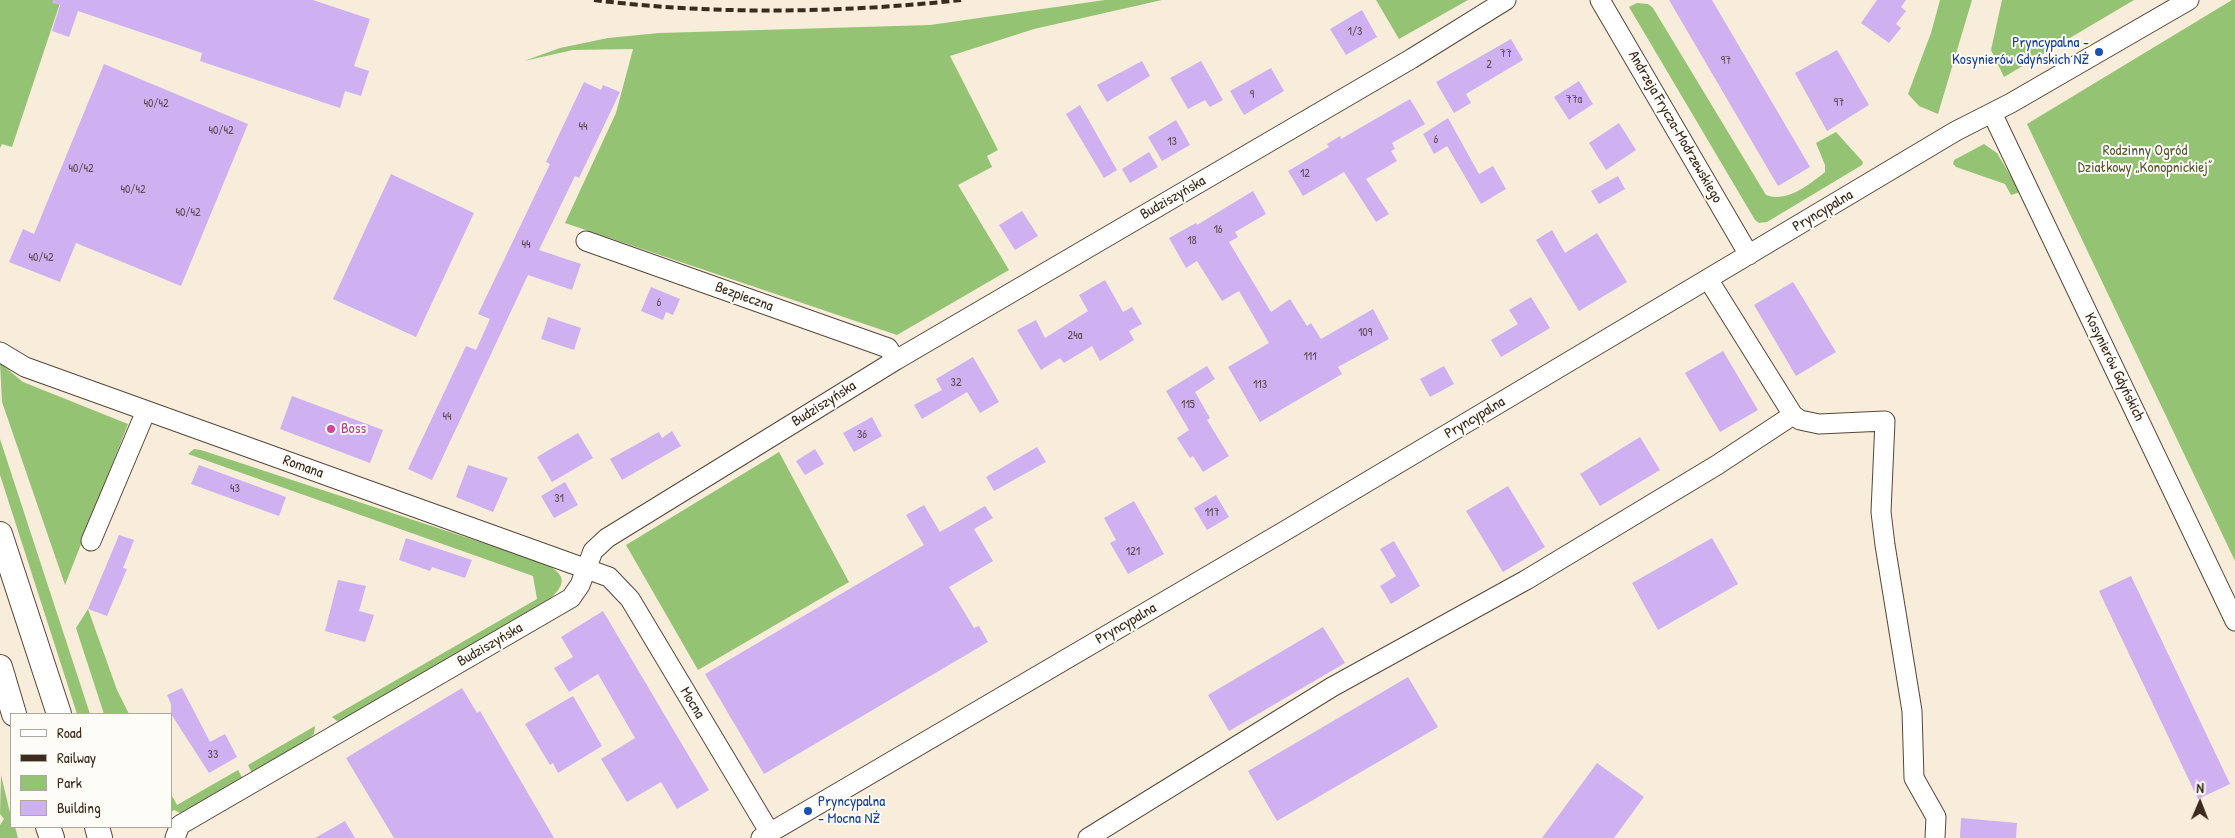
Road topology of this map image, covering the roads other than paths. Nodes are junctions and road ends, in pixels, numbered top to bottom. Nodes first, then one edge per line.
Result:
1 (1506, 0) edge
2 (1600, 0) edge
3 (2190, 0) edge
4 (1992, 113) junction
5 (586, 240) dead end
6 (1749, 254) junction
7 (1708, 279) junction
8 (0, 352) edge
9 (896, 360) junction
10 (146, 411) junction
11 (1793, 415) junction
12 (0, 534) edge
13 (91, 540) dead end
14 (588, 569) junction
15 (609, 578) joint
16 (2235, 621) edge
17 (0, 666) edge
18 (14, 713) edge
19 (59, 713) edge
20 (765, 836) edge
21 (175, 838) edge
22 (1088, 838) edge
23 (1935, 838) edge

1 - 9 street, Budziszyńska
2 - 6 street, Andrzeja Frycza-Modrzewskiego
3 - 4 street, Pryncypalna
4 - 6 street, Pryncypalna
4 - 16 street, Kosynierów Gdyńskich
5 - 9 street, Bezpieczna
6 - 7 street, Pryncypalna
7 - 11 street
7 - 20 street, Pryncypalna
8 - 10 street, Romana
9 - 14 street, Budziszyńska
10 - 13 street
10 - 14 street, Romana
11 - 22 street
11 - 23 street
12 - 19 main road
14 - 15 street, Romana
14 - 21 street, Budziszyńska
15 - 20 street, Mocna
17 - 18 main road

